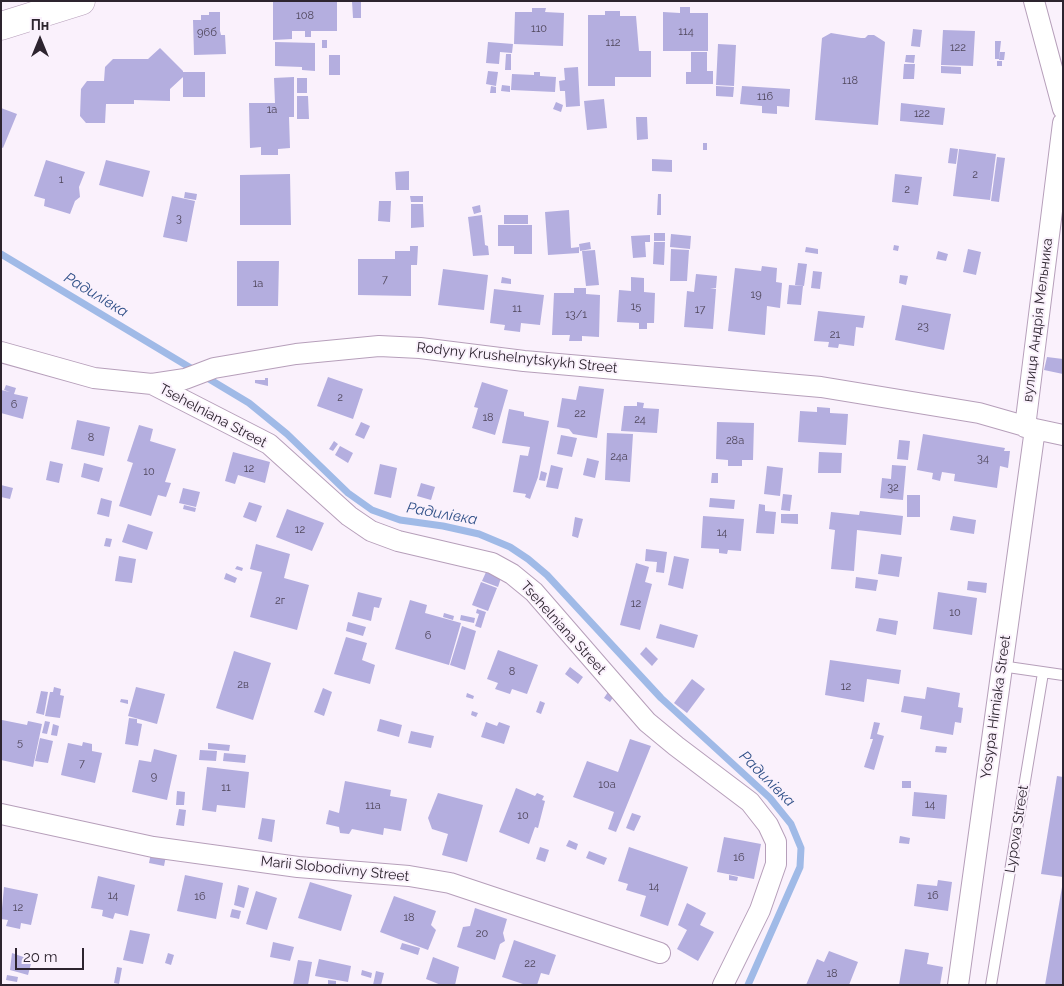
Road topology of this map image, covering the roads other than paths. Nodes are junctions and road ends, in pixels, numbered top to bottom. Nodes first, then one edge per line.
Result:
1 (82, 1) edge
2 (1034, 1) edge
3 (1, 26) edge
4 (1063, 109) edge
5 (1063, 123) edge
6 (1, 352) edge
7 (152, 384) junction
8 (1030, 428) junction
9 (1063, 435) edge
10 (1001, 666) junction
11 (1043, 673) junction
12 (1063, 675) edge
13 (1, 814) edge
14 (660, 954) dead end
15 (723, 985) edge
16 (958, 985) edge
17 (991, 985) edge

1 - 3 main road
2 - 4 street
5 - 8 street, вулиця Андрія Мельника
6 - 7 street, Rodyny Krushelnytskykh Street
7 - 8 street, Rodyny Krushelnytskykh Street
7 - 15 street, Tsehelniana Street
8 - 9 street
8 - 10 street, Yosypa Hirniaka Street
10 - 11 lane
10 - 16 street, Yosypa Hirniaka Street
11 - 12 lane
11 - 17 lane, Lypova Street
13 - 14 street, Marii Slobodivny Street

